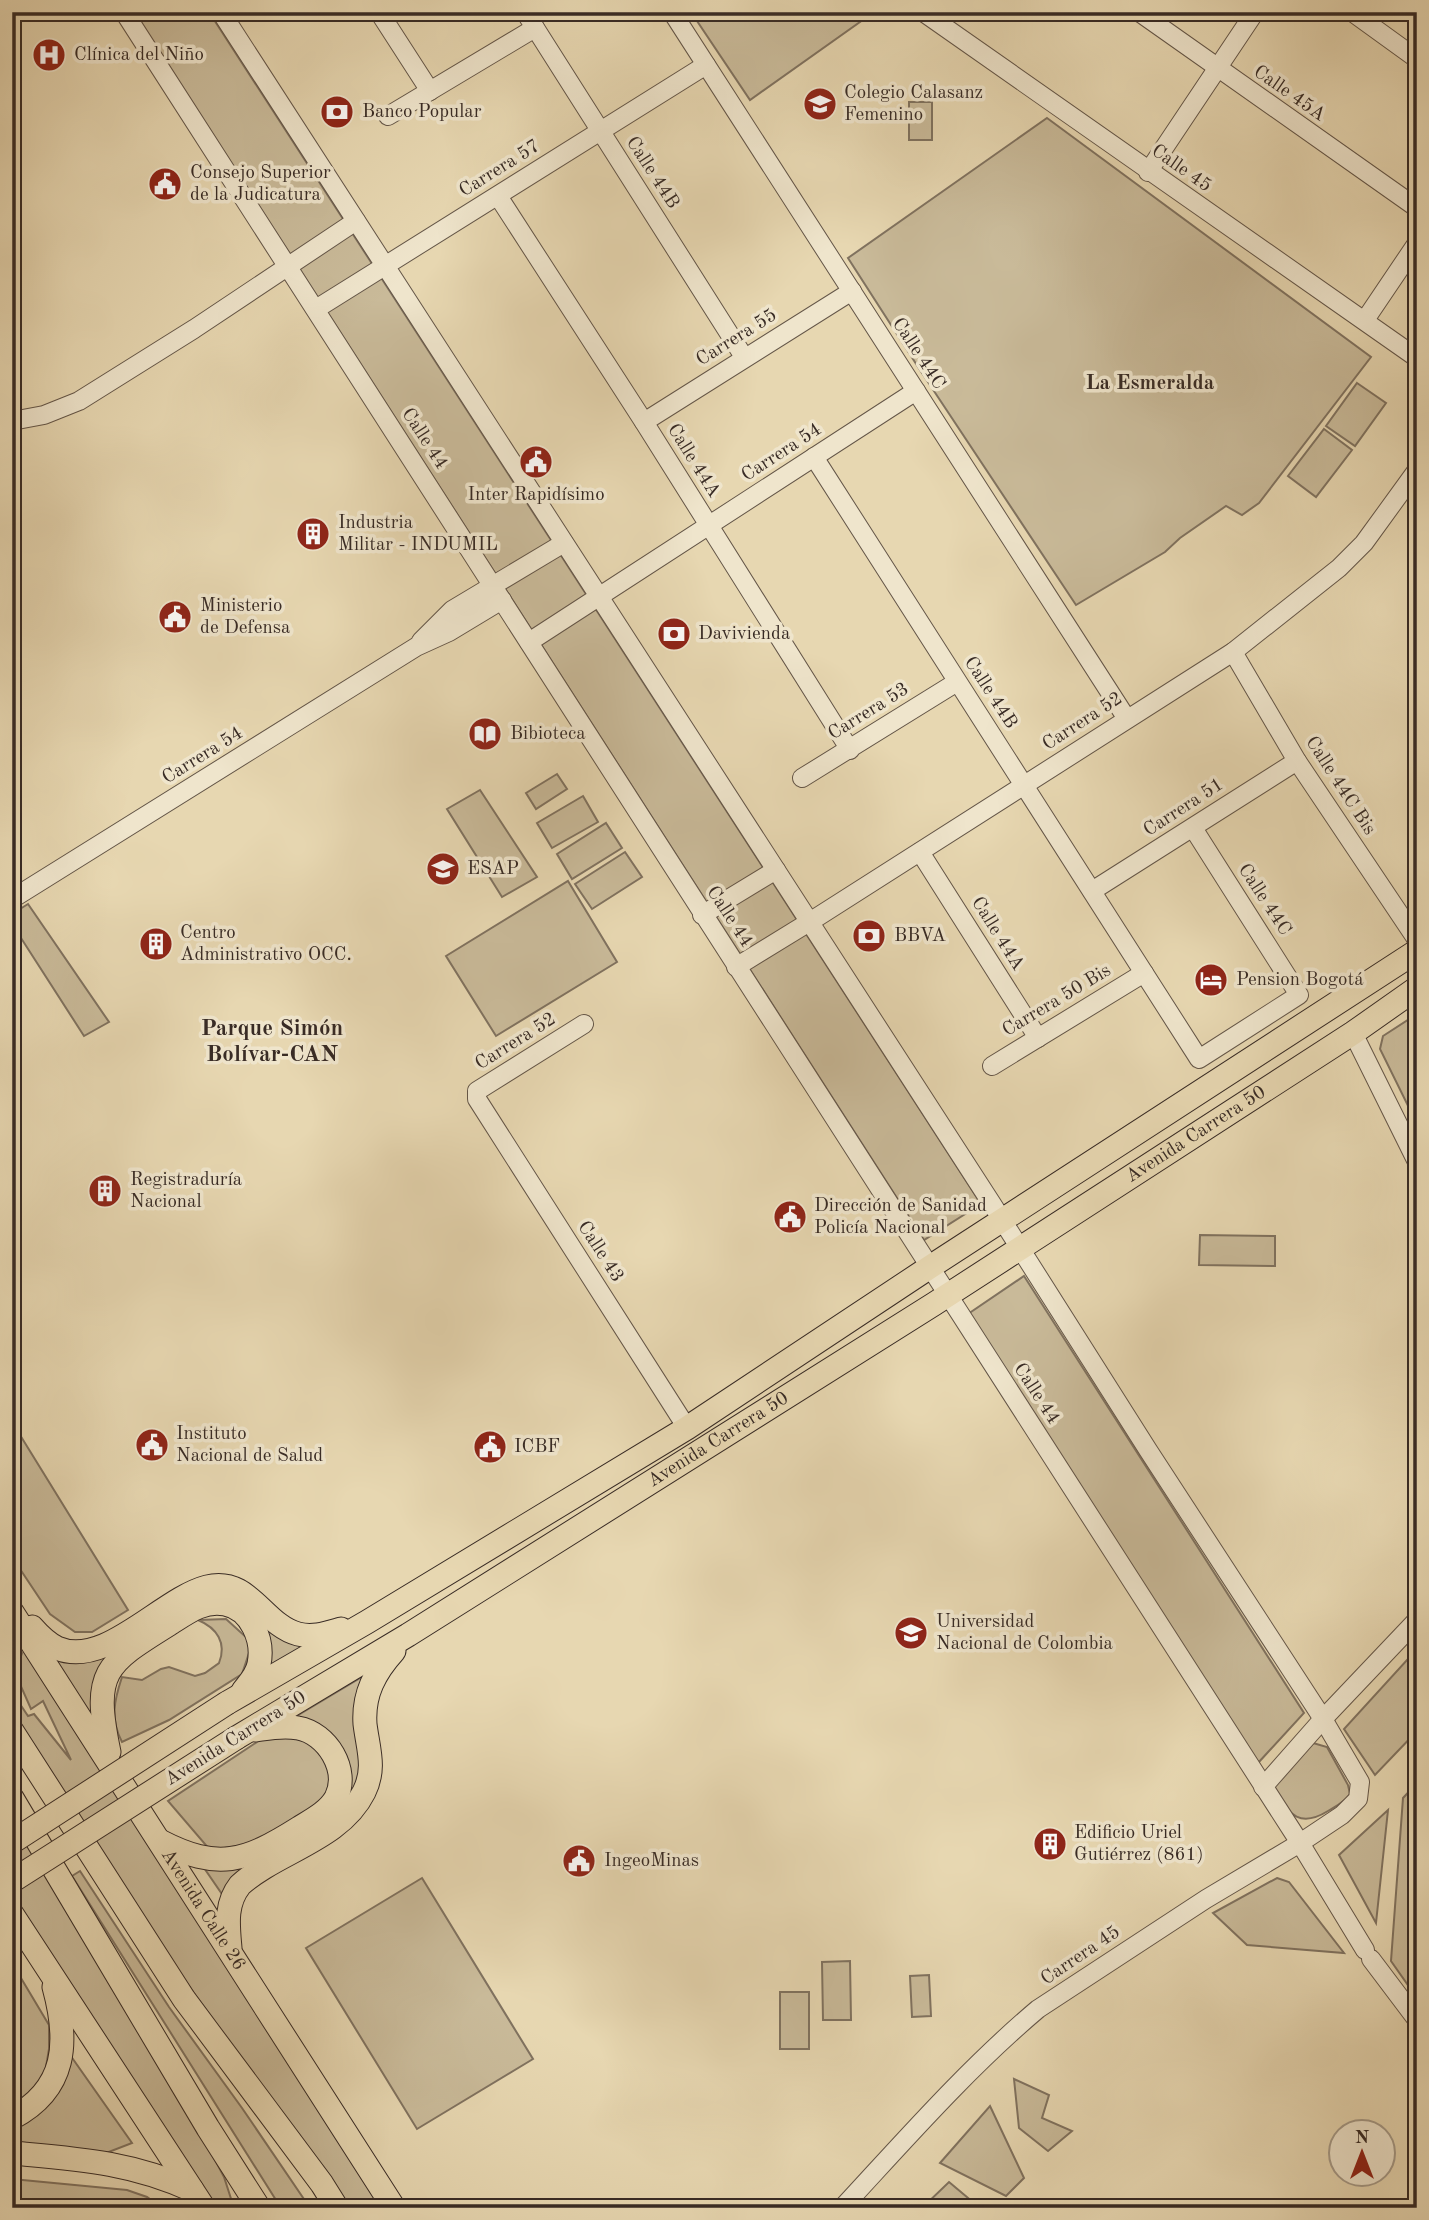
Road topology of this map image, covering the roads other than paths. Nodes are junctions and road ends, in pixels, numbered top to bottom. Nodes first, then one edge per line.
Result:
1 (124, 12) edge
2 (221, 12) edge
3 (379, 12) edge
4 (525, 12) edge
5 (672, 12) edge
6 (923, 12) edge
7 (1139, 12) edge
8 (1255, 12) edge
9 (1352, 12) edge
10 (535, 29) junction
11 (1417, 59) edge
12 (706, 65) junction
13 (1216, 68) junction
14 (430, 91) junction
15 (388, 116) dead end
16 (599, 131) junction
17 (1148, 172) junction
18 (498, 196) junction
19 (1417, 208) edge
20 (356, 220) junction
21 (1417, 243) edge
22 (385, 265) junction
23 (287, 266) junction
24 (852, 291) junction
25 (316, 309) junction
26 (1365, 320) junction
27 (744, 358) junction
28 (1417, 358) edge
29 (916, 391) junction
30 (12, 421) edge
31 (644, 422) junction
32 (814, 457) junction
33 (1417, 470) edge
34 (1410, 495) edge
35 (709, 525) junction
36 (564, 542) junction
37 (498, 592) junction
38 (598, 596) junction
39 (529, 642) junction
40 (1233, 652) junction
41 (957, 681) junction
42 (1127, 719) junction
43 (850, 750) junction
44 (1297, 761) junction
45 (802, 778) dead end
46 (1024, 786) junction
47 (1193, 828) junction
48 (920, 852) junction
49 (776, 870) junction
50 (1092, 891) junction
51 (12, 899) edge
52 (702, 915) junction
53 (810, 922) junction
54 (1417, 940) edge
55 (1417, 951) edge
56 (736, 967) junction
57 (1144, 973) junction
58 (1417, 988) edge
59 (583, 1024) dead end
60 (1353, 1033) junction
61 (1038, 1038) junction
62 (1199, 1059) joint
63 (992, 1066) dead end
64 (477, 1098) joint
65 (1417, 1162) edge
66 (1003, 1220) junction
67 (1019, 1247) junction
68 (929, 1267) junction
69 (948, 1295) junction
70 (687, 1429) junction
71 (12, 1605) edge
72 (12, 1612) edge
73 (1417, 1620) edge
74 (367, 1622) junction
75 (408, 1635) junction
76 (232, 1700) junction
77 (1324, 1719) junction
78 (12, 1731) edge
79 (242, 1734) junction
80 (111, 1765) junction
81 (1263, 1787) junction
82 (12, 1798) edge
83 (160, 1841) junction
84 (12, 1842) edge
85 (1300, 1843) junction
86 (12, 1881) edge
87 (12, 1914) edge
88 (230, 1950) junction
89 (50, 1971) junction
90 (1417, 2021) edge
91 (12, 2118) edge
92 (208, 2129) junction
93 (12, 2153) edge
94 (198, 2199) edge
95 (241, 2208) edge
96 (259, 2208) edge
97 (337, 2208) edge
98 (394, 2208) edge
99 (842, 2208) edge

1 - 23 street, Calle 44
2 - 20 street
3 - 14 street
4 - 10 street, Calle 44B
5 - 12 street, Calle 44C
6 - 17 street, Calle 45
7 - 13 street, Calle 45A
8 - 13 street
9 - 11 street
10 - 14 street
10 - 16 street, Calle 44B
12 - 16 street, Carrera 57
12 - 24 street, Calle 44C
13 - 17 street
13 - 19 street, Calle 45A
14 - 15 street
16 - 18 street, Carrera 57
16 - 27 street, Calle 44B
17 - 26 street, Calle 45
18 - 22 street, Carrera 57
18 - 31 street, Calle 44A
20 - 22 street
20 - 23 street
21 - 26 street
22 - 25 street, Carrera 57
22 - 36 street
23 - 25 street, Calle 44
23 - 30 street
24 - 27 street, Carrera 55
24 - 29 street, Calle 44C
25 - 37 street, Calle 44
26 - 28 street, Calle 45
27 - 31 street, Carrera 55
29 - 32 street, Carrera 54
29 - 42 street, Calle 44C
31 - 35 street, Calle 44A
32 - 35 street, Carrera 54
32 - 41 street, Calle 44B
33 - 34 street, Carrera 52
34 - 40 street, Carrera 52
35 - 38 street, Carrera 54
35 - 43 street, Calle 44A
36 - 37 street, Carrera 54
36 - 38 street
37 - 39 street, Calle 44
37 - 51 street, Carrera 54
38 - 39 street, Carrera 54
38 - 49 street
39 - 52 street, Calle 44
40 - 42 street, Carrera 52
40 - 44 street, Calle 44C Bis
41 - 43 street, Carrera 53
41 - 46 street, Calle 44B
42 - 46 street, Carrera 52
43 - 45 street, Carrera 53
44 - 47 street, Carrera 51
44 - 54 street, Calle 44C Bis
46 - 48 street, Carrera 52
46 - 50 street, Calle 44B
47 - 50 street, Carrera 51
47 - 62 street, Calle 44C
48 - 53 street, Carrera 52
48 - 61 street, Calle 44A
49 - 52 street
49 - 53 street
50 - 57 street, Calle 44B
52 - 56 street, Calle 44
53 - 56 street, Carrera 52
53 - 66 street
55 - 66 main road, Avenida Carrera 50
56 - 68 street, Calle 44
57 - 61 street, Carrera 50 Bis
57 - 62 street, Calle 44B
58 - 60 main road, Avenida Carrera 50
59 - 64 street, Carrera 52
60 - 65 street
60 - 67 main road, Avenida Carrera 50
61 - 63 street, Carrera 50 Bis
64 - 70 street, Calle 43
66 - 67 street
66 - 68 main road, Avenida Carrera 50
67 - 69 main road, Avenida Carrera 50
67 - 77 street
68 - 69 street, Calle 44
68 - 70 main road, Avenida Carrera 50
69 - 75 main road, Avenida Carrera 50
69 - 81 street, Calle 44
70 - 74 main road, Avenida Carrera 50
71 - 74 main road
72 - 80 main road, Avenida Calle 26
73 - 77 street
74 - 76 main road, Avenida Carrera 50
75 - 79 main road, Avenida Carrera 50
75 - 88 main road
76 - 80 main road
76 - 84 main road, Avenida Carrera 50, bridge
77 - 81 street
77 - 85 street, Carrera 45
78 - 97 main road
79 - 83 main road
79 - 86 main road, Avenida Carrera 50, bridge
80 - 83 main road, Avenida Calle 26
81 - 85 street, Calle 44
82 - 92 main road
83 - 88 main road, Avenida Calle 26
85 - 90 street, Calle 44
85 - 99 street, Carrera 45
87 - 89 main road
88 - 98 main road, Avenida Calle 26
89 - 91 main road
89 - 94 main road
92 - 95 main road
92 - 96 main road
93 - 94 main road

